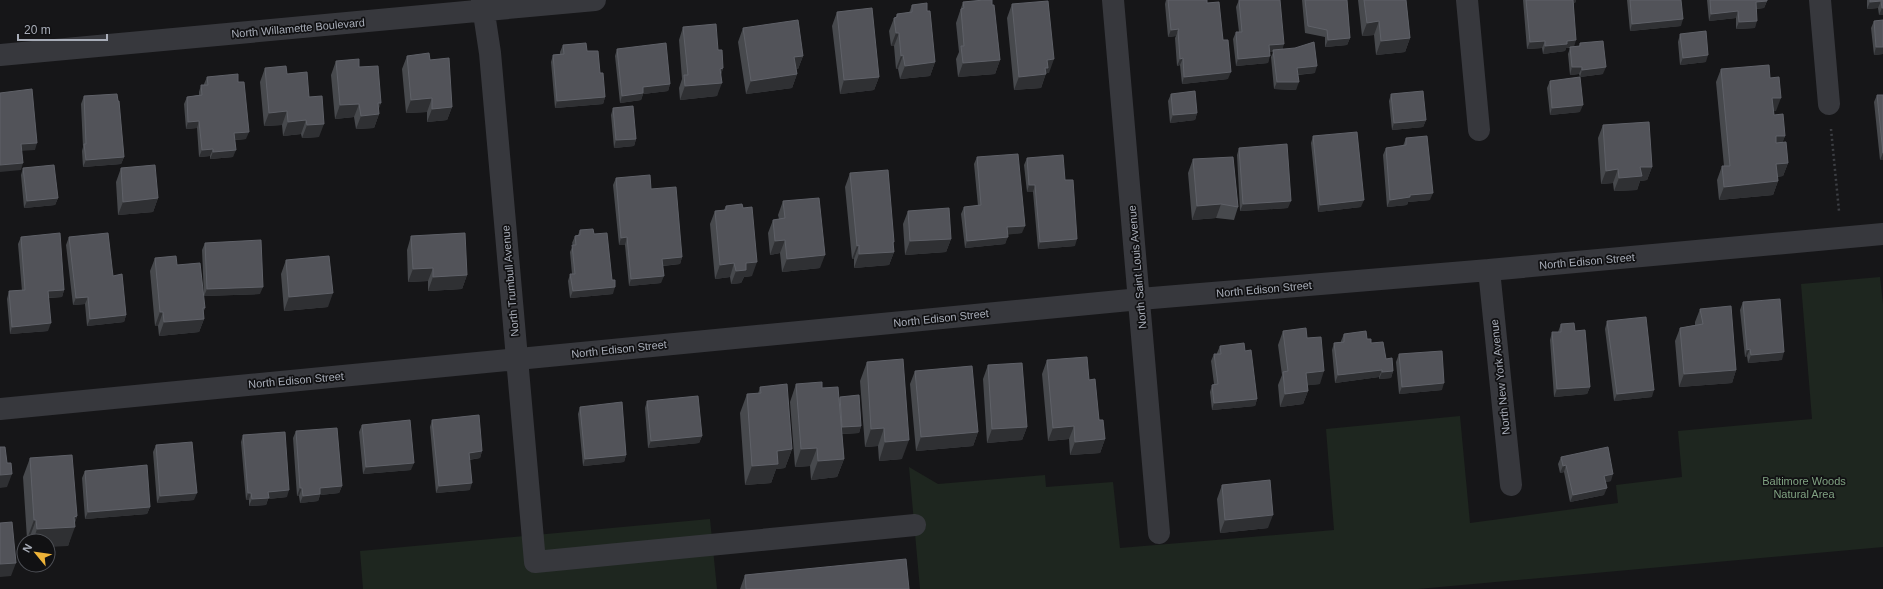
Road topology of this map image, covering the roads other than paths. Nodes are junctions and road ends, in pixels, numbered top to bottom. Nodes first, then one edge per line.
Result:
1 (595, 0) edge
2 (1113, 0) edge
3 (1467, 0) edge
4 (1820, 0) edge
5 (483, 5) edge
6 (0, 55) edge
7 (1829, 104) dead end
8 (1479, 130) dead end
9 (1883, 234) edge
10 (1488, 270) junction
11 (1140, 299) junction
12 (517, 359) junction
13 (0, 409) edge
14 (1511, 485) dead end
15 (915, 525) dead end
16 (1159, 533) dead end

1 - 5 street, North Willamette Boulevard
2 - 11 street, North Saint Louis Avenue
3 - 8 street
4 - 7 street
5 - 6 street, North Willamette Boulevard
5 - 12 street, North Trumbull Avenue
9 - 10 street, North Edison Street
10 - 11 street, North Edison Street
10 - 14 street, North New York Avenue
11 - 12 street, North Edison Street
11 - 16 street, North Saint Louis Avenue
12 - 13 street, North Edison Street
12 - 15 street, North Trumbull Avenue

